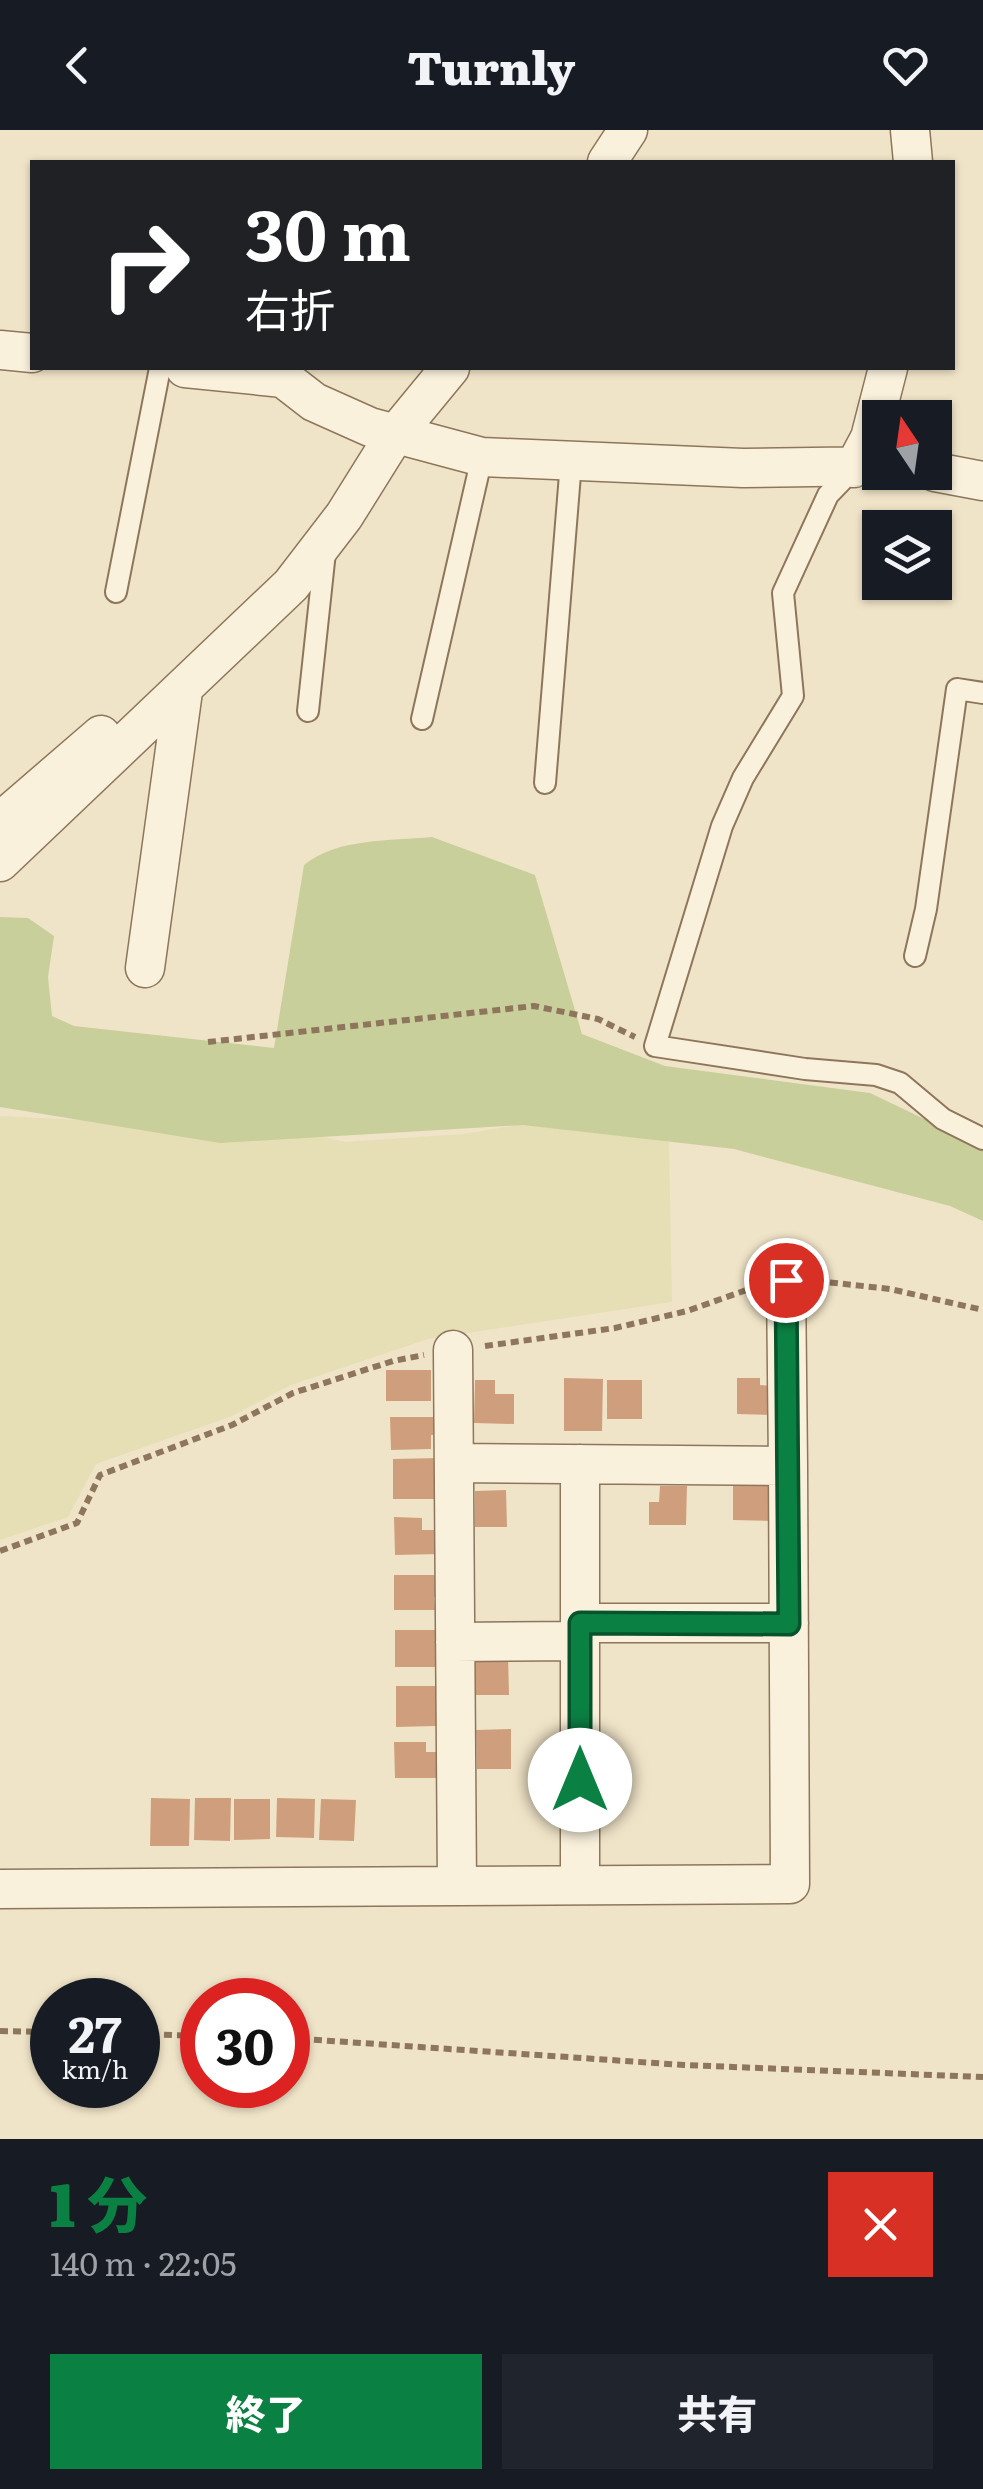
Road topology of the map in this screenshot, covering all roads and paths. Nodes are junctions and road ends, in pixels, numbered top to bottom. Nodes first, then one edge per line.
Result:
1 (628, 130) edge
2 (910, 130) edge
3 (607, 160) edge
4 (914, 160) edge
5 (0, 350) edge
6 (30, 353) edge
7 (160, 370) edge
8 (205, 370) edge
9 (448, 370) edge
10 (887, 370) edge
11 (880, 400) edge
12 (394, 436) junction
13 (482, 457) junction
14 (571, 462) junction
15 (862, 467) edge
16 (862, 471) edge
17 (952, 475) edge
18 (983, 481) edge
19 (326, 540) junction
20 (291, 585) junction
21 (116, 592) dead end
22 (183, 691) junction
23 (983, 693) edge
24 (308, 711) dead end
25 (422, 719) dead end
26 (545, 783) dead end
27 (0, 822) edge
28 (0, 862) edge
29 (914, 956) dead end
30 (145, 968) dead end
31 (208, 1042) dead end
32 (654, 1046) junction
33 (983, 1140) edge
34 (786, 1280) dead end
35 (453, 1350) dead end
36 (455, 1463) junction
37 (580, 1464) junction
38 (788, 1466) junction
39 (789, 1624) junction
40 (580, 1632) junction
41 (456, 1642) junction
42 (580, 1885) junction
43 (457, 1886) junction
44 (0, 1890) edge
45 (0, 2031) edge
46 (30, 2032) edge
47 (310, 2040) edge
48 (983, 2076) edge

1 - 3 street
2 - 4 street
5 - 6 street
7 - 21 lane
8 - 12 street
9 - 12 street
10 - 11 street
12 - 13 street
12 - 19 street
13 - 14 street
13 - 25 lane
14 - 15 street
14 - 26 lane
16 - 32 lane
17 - 18 street
19 - 20 street
19 - 24 lane
20 - 22 street
20 - 27 street
22 - 28 street
22 - 30 street
23 - 29 lane
31 - 32 path
32 - 33 lane
34 - 38 street
35 - 36 street
36 - 37 street
36 - 41 street
37 - 38 street
37 - 40 street
38 - 39 street
39 - 40 street
39 - 42 street
40 - 41 street
40 - 42 street
41 - 43 street
42 - 43 street
43 - 44 street
45 - 46 path
47 - 48 path

